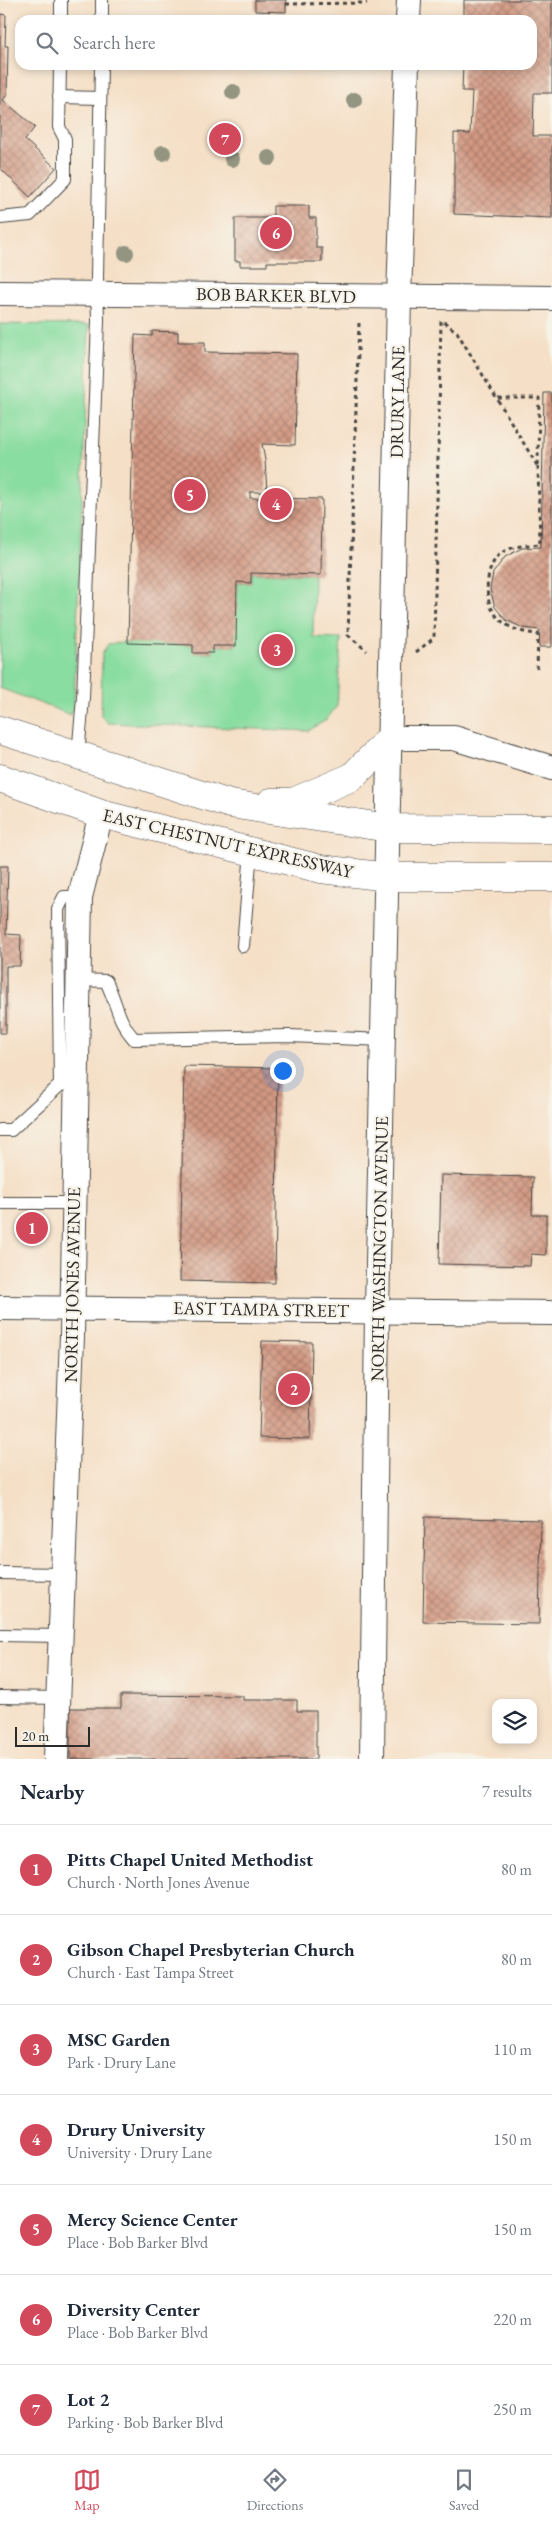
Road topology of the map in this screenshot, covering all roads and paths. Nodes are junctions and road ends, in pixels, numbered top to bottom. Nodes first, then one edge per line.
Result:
1 (61, 0) edge
2 (102, 0) edge
3 (408, 0) edge
4 (367, 3) dead end
5 (286, 4) dead end
6 (60, 15) edge
7 (102, 15) edge
8 (408, 15) edge
9 (60, 70) edge
10 (101, 70) edge
11 (407, 70) edge
12 (59, 97) junction
13 (100, 98) junction
14 (0, 218) edge
15 (0, 293) edge
16 (98, 294) junction
17 (399, 297) junction
18 (552, 298) edge
19 (359, 323) dead end
20 (497, 398) junction
21 (538, 466) junction
22 (367, 651) dead end
23 (416, 652) dead end
24 (537, 669) dead end
25 (0, 730) edge
26 (391, 738) junction
27 (78, 754) junction
28 (552, 768) edge
29 (0, 778) edge
30 (230, 804) junction
31 (101, 814) junction
32 (388, 828) junction
33 (552, 829) edge
34 (251, 851) junction
35 (388, 877) junction
36 (552, 877) edge
37 (80, 897) junction
38 (243, 946) dead end
39 (79, 980) junction
40 (384, 1040) junction
41 (68, 1084) junction
42 (0, 1130) edge
43 (0, 1203) edge
44 (74, 1203) junction
45 (0, 1308) edge
46 (72, 1308) junction
47 (377, 1310) junction
48 (552, 1313) edge
49 (0, 1573) edge
50 (63, 1574) junction
51 (0, 1635) edge
52 (61, 1636) junction
53 (0, 1697) edge
54 (59, 1698) junction
55 (56, 1759) edge
56 (372, 1759) edge

1 - 6 lane
2 - 7 lane
3 - 8 street
4 - 5 path
9 - 12 lane
10 - 13 lane
11 - 17 street, DRURY LANE
12 - 13 lane
12 - 14 lane
13 - 16 lane
15 - 16 street, BOB BARKER BLVD
16 - 17 street, BOB BARKER BLVD
16 - 27 lane
17 - 18 street, BOB BARKER BLVD
17 - 26 street, DRURY LANE
19 - 22 path
20 - 21 path
20 - 21 path
20 - 23 path
21 - 24 path
25 - 27 main road
26 - 28 street
26 - 30 main road
26 - 32 street, NORTH WASHINGTON AVENUE
27 - 30 main road
29 - 31 main road, EAST CHESTNUT EXPRESSWAY
30 - 32 main road
31 - 34 main road, EAST CHESTNUT EXPRESSWAY
31 - 37 street, NORTH JONES AVENUE
32 - 33 main road
32 - 35 street, NORTH WASHINGTON AVENUE
34 - 35 main road, EAST CHESTNUT EXPRESSWAY
34 - 38 lane
35 - 36 main road, EAST CHESTNUT EXPRESSWAY
35 - 40 street, NORTH WASHINGTON AVENUE
37 - 39 street, NORTH JONES AVENUE
37 - 41 lane
39 - 40 lane
39 - 41 street, NORTH JONES AVENUE
40 - 47 street, NORTH WASHINGTON AVENUE
41 - 42 lane
41 - 44 street, NORTH JONES AVENUE
43 - 44 lane
44 - 46 street, NORTH JONES AVENUE
45 - 46 street, EAST TAMPA STREET
46 - 47 street, EAST TAMPA STREET
46 - 50 street, NORTH JONES AVENUE
47 - 48 street, EAST TAMPA STREET
47 - 56 street, NORTH WASHINGTON AVENUE
49 - 50 lane
50 - 52 street, NORTH JONES AVENUE
51 - 52 lane
52 - 54 street, NORTH JONES AVENUE
53 - 54 lane
54 - 55 street, NORTH JONES AVENUE

